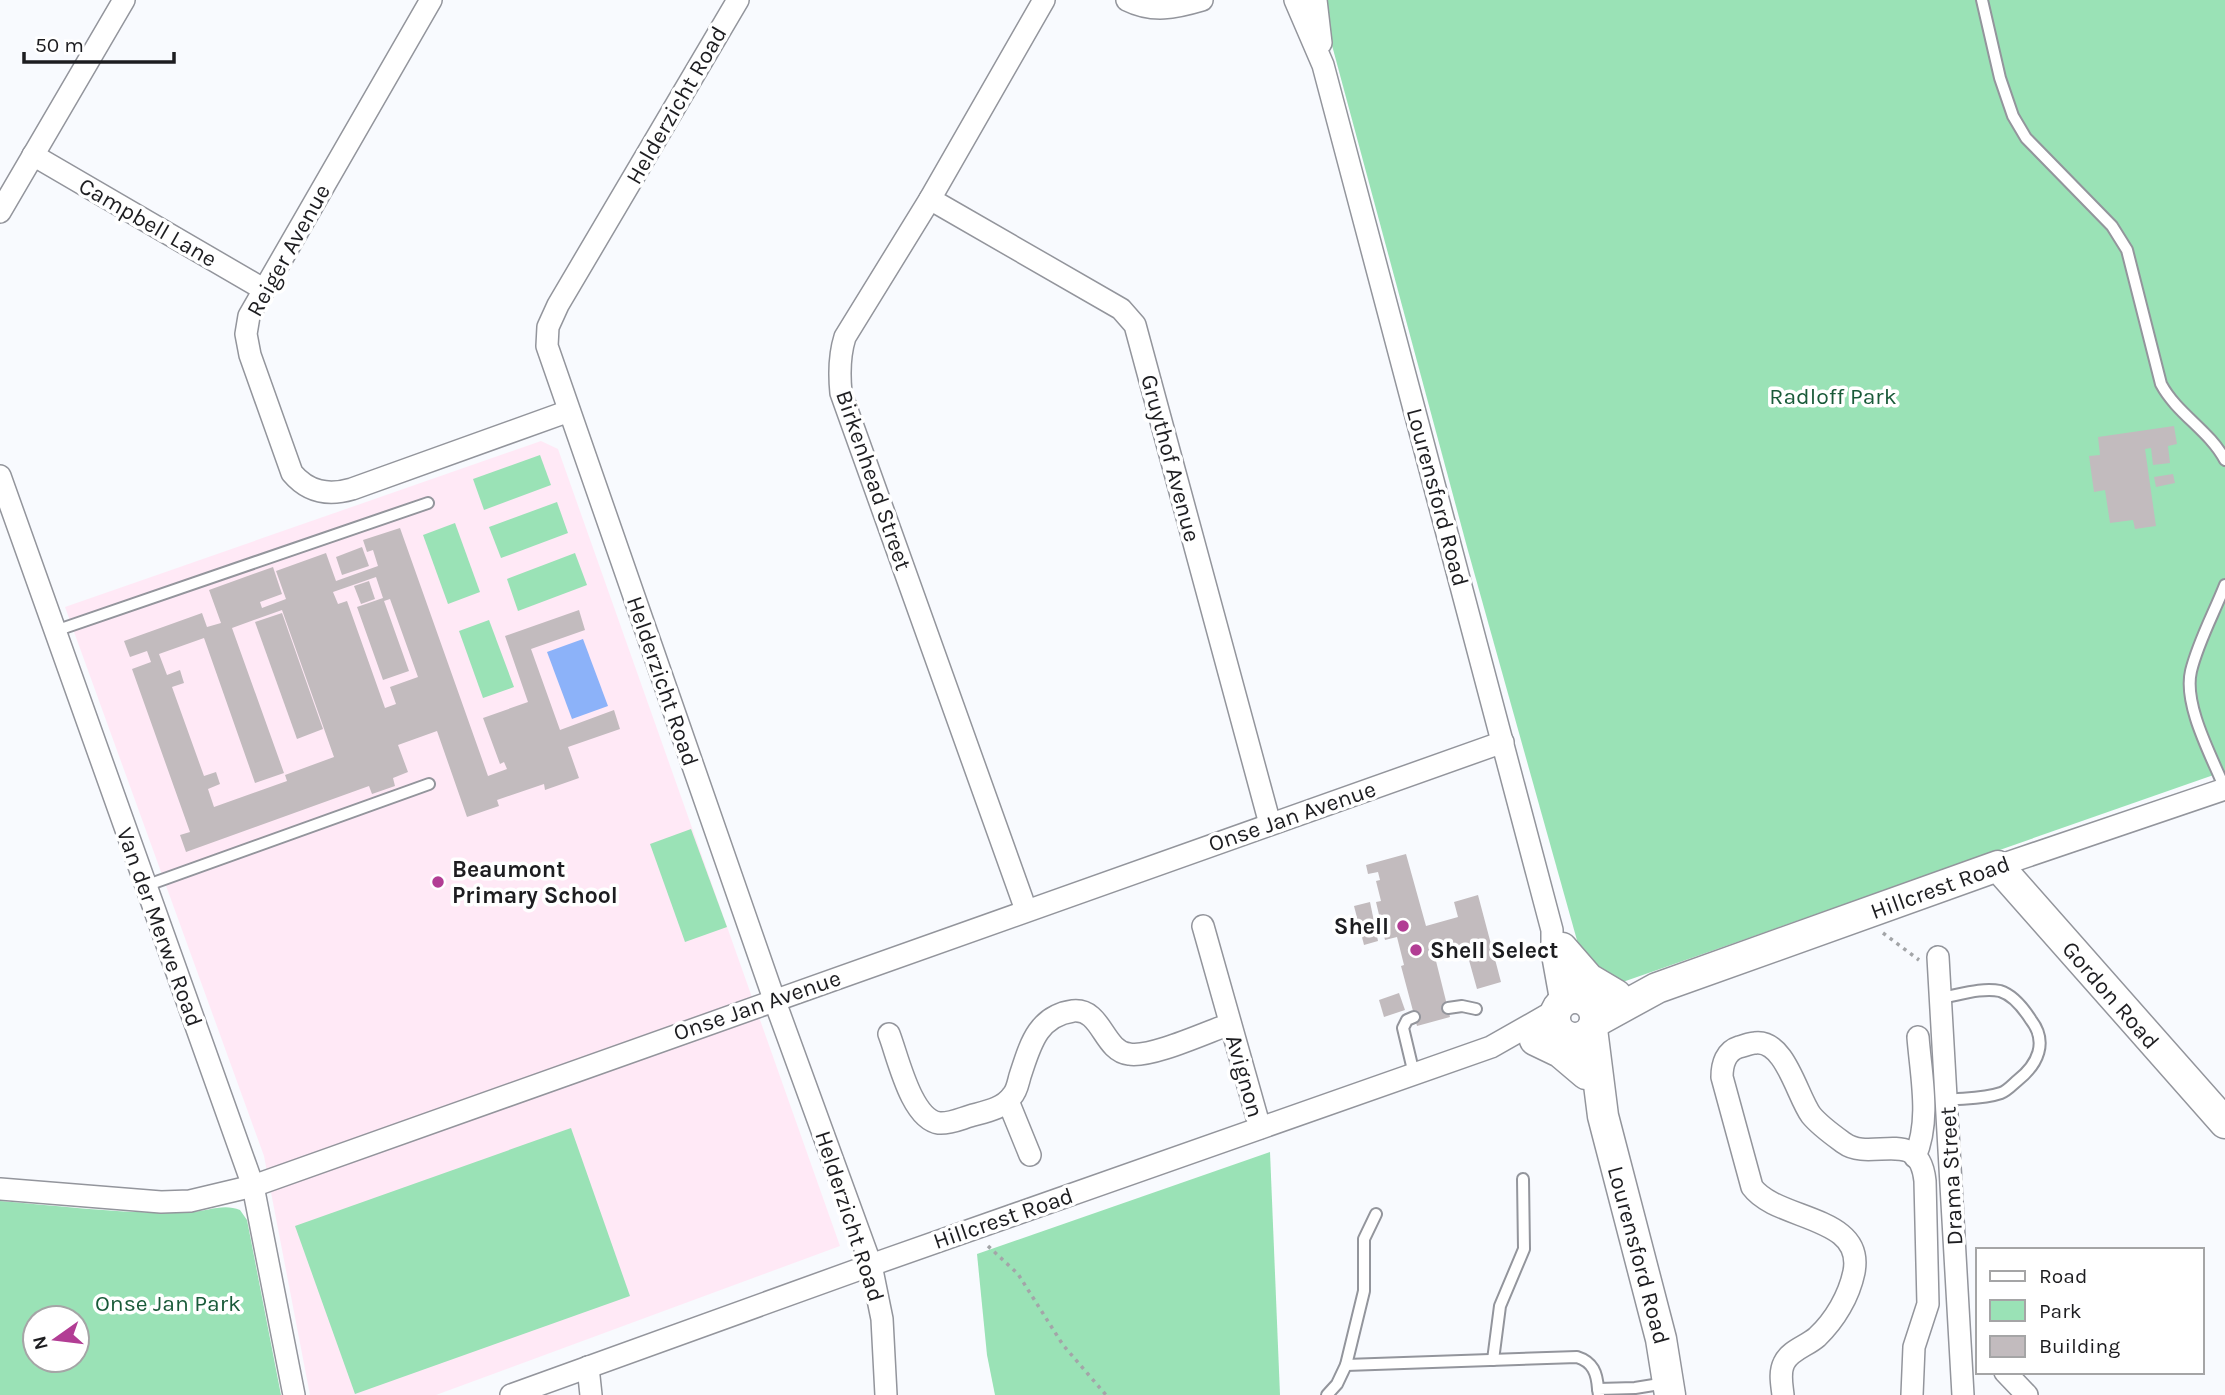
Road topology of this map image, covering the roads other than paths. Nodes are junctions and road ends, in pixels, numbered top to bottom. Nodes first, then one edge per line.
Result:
1 (124, 0) edge
2 (431, 0) edge
3 (738, 0) edge
4 (1044, 0) edge
5 (1127, 0) edge
6 (1202, 0) edge
7 (1295, 0) edge
8 (1316, 0) edge
9 (1982, 0) edge
10 (1323, 65) junction
11 (33, 155) junction
12 (930, 199) junction
13 (0, 212) edge
14 (263, 289) junction
15 (569, 411) junction
16 (2225, 435) edge
17 (2211, 440) junction
18 (2225, 460) edge
19 (0, 476) edge
20 (428, 503) dead end
21 (2225, 585) edge
22 (55, 631) junction
23 (1503, 742) junction
24 (429, 784) dead end
25 (2225, 789) edge
26 (1270, 824) junction
27 (1998, 866) junction
28 (145, 886) junction
29 (1026, 910) junction
30 (1203, 926) dead end
31 (1557, 939) junction
32 (1939, 977) joint
33 (774, 999) junction
34 (1448, 1008) dead end
35 (1476, 1009) dead end
36 (1580, 1015) junction
37 (1414, 1017) dead end
38 (1230, 1024) junction
39 (889, 1034) dead end
40 (1918, 1037) dead end
41 (1535, 1040) junction
42 (1497, 1045) junction
43 (1414, 1074) junction
44 (1586, 1074) junction
45 (1947, 1100) junction
46 (1008, 1101) junction
47 (1603, 1116) junction
48 (2225, 1123) edge
49 (1260, 1128) junction
50 (1030, 1155) dead end
51 (1915, 1157) junction
52 (1523, 1179) dead end
53 (253, 1186) junction
54 (0, 1189) edge
55 (1376, 1214) dead end
56 (871, 1265) junction
57 (1970, 1358) edge
58 (1493, 1360) junction
59 (1346, 1365) junction
60 (588, 1367) junction
61 (2007, 1374) edge
62 (1670, 1389) edge
63 (292, 1392) edge
64 (1599, 1392) edge
65 (511, 1395) edge
66 (591, 1395) edge
67 (886, 1395) edge
68 (1326, 1395) edge
69 (1783, 1395) edge
70 (1912, 1395) edge
71 (1963, 1395) edge
72 (2028, 1395) edge

1 - 11 street
2 - 14 street, Reiger Avenue
3 - 15 street, Helderzicht Road
4 - 12 street, Birkenhead Street
5 - 6 street
7 - 10 street, Lourensford Road
8 - 10 street, Lourensford Road
9 - 17 lane
10 - 23 street, Lourensford Road
11 - 13 street
11 - 14 street, Campbell Lane
12 - 26 street, Gruythof Avenue
12 - 29 street, Birkenhead Street
14 - 15 street, Reiger Avenue
15 - 33 street, Helderzicht Road
16 - 17 lane
17 - 18 lane
19 - 22 street, Van der Merwe Road
20 - 22 lane
21 - 25 lane
22 - 28 street, Van der Merwe Road
23 - 26 street, Onse Jan Avenue
23 - 31 street, Lourensford Road
24 - 28 lane
25 - 27 street, Hillcrest Road
26 - 29 street, Onse Jan Avenue
27 - 36 street, Hillcrest Road
27 - 48 street, Gordon Road
28 - 53 street, Van der Merwe Road
29 - 33 street, Onse Jan Avenue
30 - 38 street, Avignon
31 - 36 street, Lourensford Road
31 - 36 street
32 - 45 street, Drama Street
32 - 45 lane
33 - 53 street, Onse Jan Avenue
33 - 56 street, Helderzicht Road
34 - 35 lane
36 - 41 street, Hillcrest Road
36 - 42 street, Hillcrest Road
36 - 44 street, Lourensford Road
36 - 47 street, Lourensford Road
37 - 43 lane
38 - 46 street, Avignon
38 - 49 street, Avignon
39 - 46 street
40 - 51 street
41 - 42 street, Hillcrest Road
41 - 44 street
42 - 43 street, Hillcrest Road
43 - 49 street, Hillcrest Road
44 - 47 street, Lourensford Road
45 - 57 street, Drama Street
46 - 50 street
47 - 62 street, Lourensford Road
49 - 56 street, Hillcrest Road
51 - 69 street
51 - 70 street
52 - 58 lane
53 - 54 street, Onse Jan Avenue
53 - 63 street, Van der Merwe Road
55 - 59 lane
56 - 60 street, Hillcrest Road
56 - 67 street, Helderzicht Road
57 - 71 street, Drama Street
58 - 59 lane
58 - 64 lane
59 - 68 lane
60 - 65 street, Hillcrest Road
60 - 66 street
61 - 72 street
62 - 64 lane

